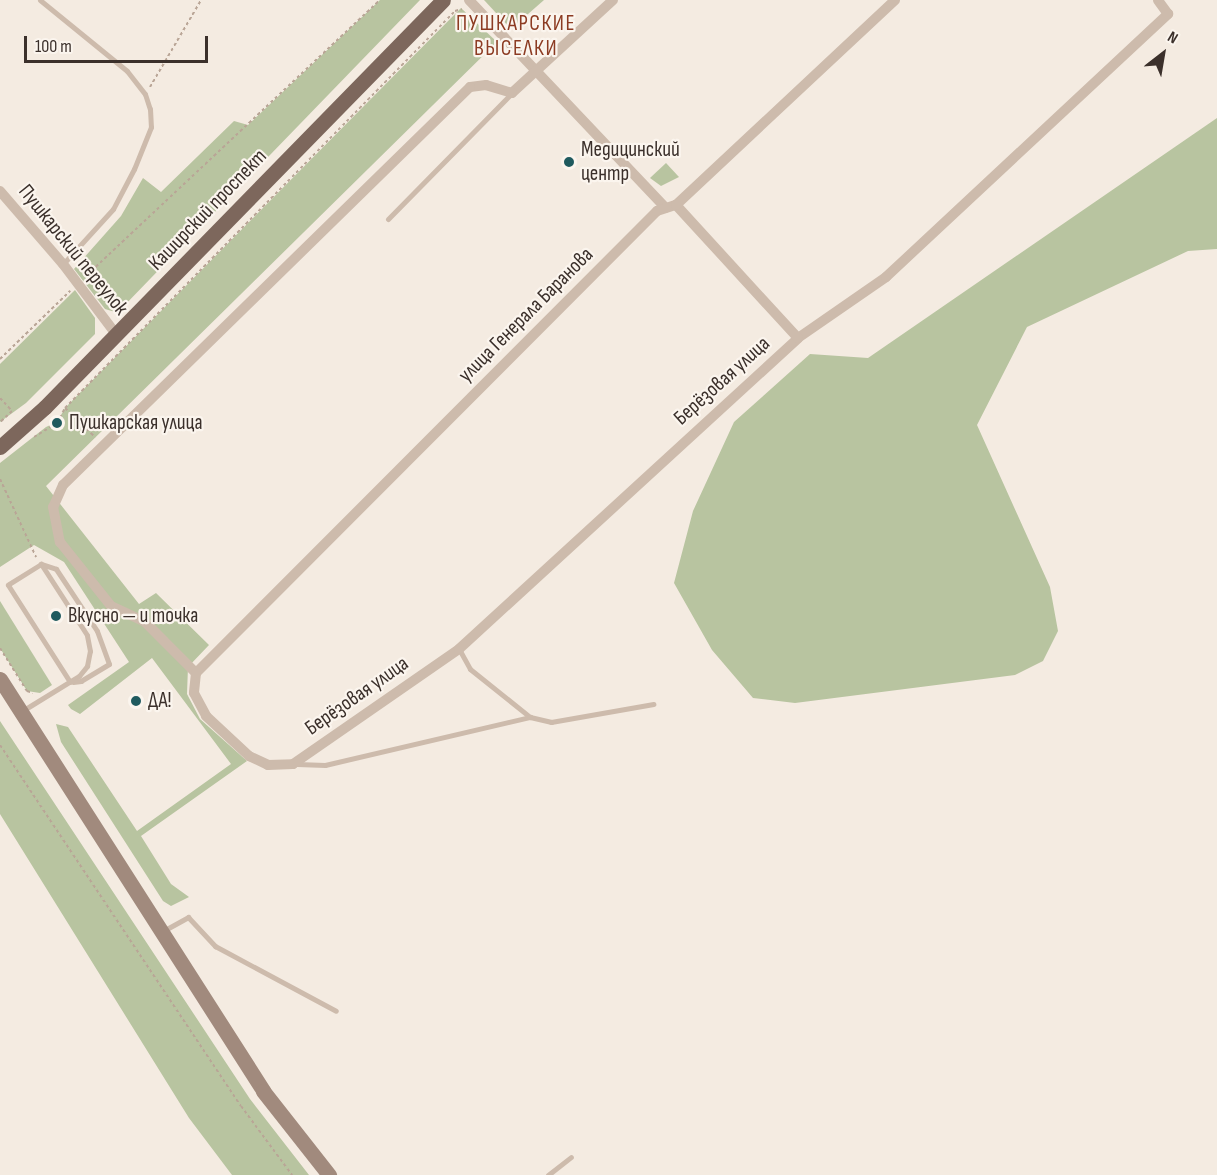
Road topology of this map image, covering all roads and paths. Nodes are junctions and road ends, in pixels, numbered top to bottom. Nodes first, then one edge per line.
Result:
1 (40, 0) edge
2 (201, 0) edge
3 (380, 0) edge
4 (443, 0) edge
5 (613, 0) edge
6 (895, 0) edge
7 (1158, 0) edge
8 (468, 5) edge
9 (537, 70) junction
10 (512, 93) junction
11 (145, 94) junction
12 (0, 191) edge
13 (671, 207) junction
14 (388, 219) dead end
15 (63, 264) junction
16 (78, 283) junction
17 (116, 334) junction
18 (798, 338) junction
19 (0, 359) edge
20 (0, 398) edge
21 (65, 408) junction
22 (0, 422) edge
23 (35, 436) dead end
24 (103, 446) junction
25 (0, 447) edge
26 (0, 479) edge
27 (41, 564) junction
28 (0, 648) edge
29 (459, 649) junction
30 (196, 673) junction
31 (0, 679) edge
32 (70, 682) junction
33 (40, 693) dead end
34 (653, 704) dead end
35 (21, 712) junction
36 (530, 717) junction
37 (0, 745) edge
38 (293, 764) junction
39 (162, 932) junction
40 (336, 1011) dead end
41 (571, 1157) dead end
42 (292, 1175) edge
43 (329, 1175) edge
44 (548, 1175) edge

1 - 11 lane
2 - 11 path
3 - 16 path
4 - 17 main road, Каширский проспект
5 - 9 street
6 - 13 street, улица Генерала Баранова
7 - 18 street, Берёзовая улица
8 - 9 street
8 - 21 path
9 - 10 street
9 - 13 street
10 - 14 lane
10 - 24 street
11 - 15 lane
12 - 15 street, Пушкарский переулок
13 - 18 street
13 - 30 street, улица Генерала Баранова
15 - 16 street, Пушкарский переулок
16 - 17 street, Пушкарский переулок
16 - 19 path
17 - 25 main road, Каширский проспект
18 - 29 street, Берёзовая улица
20 - 22 path
21 - 23 path
21 - 24 path
24 - 30 street
26 - 27 path
27 - 32 lane
27 - 32 lane
27 - 32 lane
28 - 33 path
29 - 36 lane
29 - 38 street, Берёзовая улица
30 - 38 street
31 - 35 main road
32 - 35 lane
34 - 36 lane
35 - 39 main road
36 - 38 lane
37 - 42 path
39 - 40 lane
39 - 43 main road
41 - 44 lane

